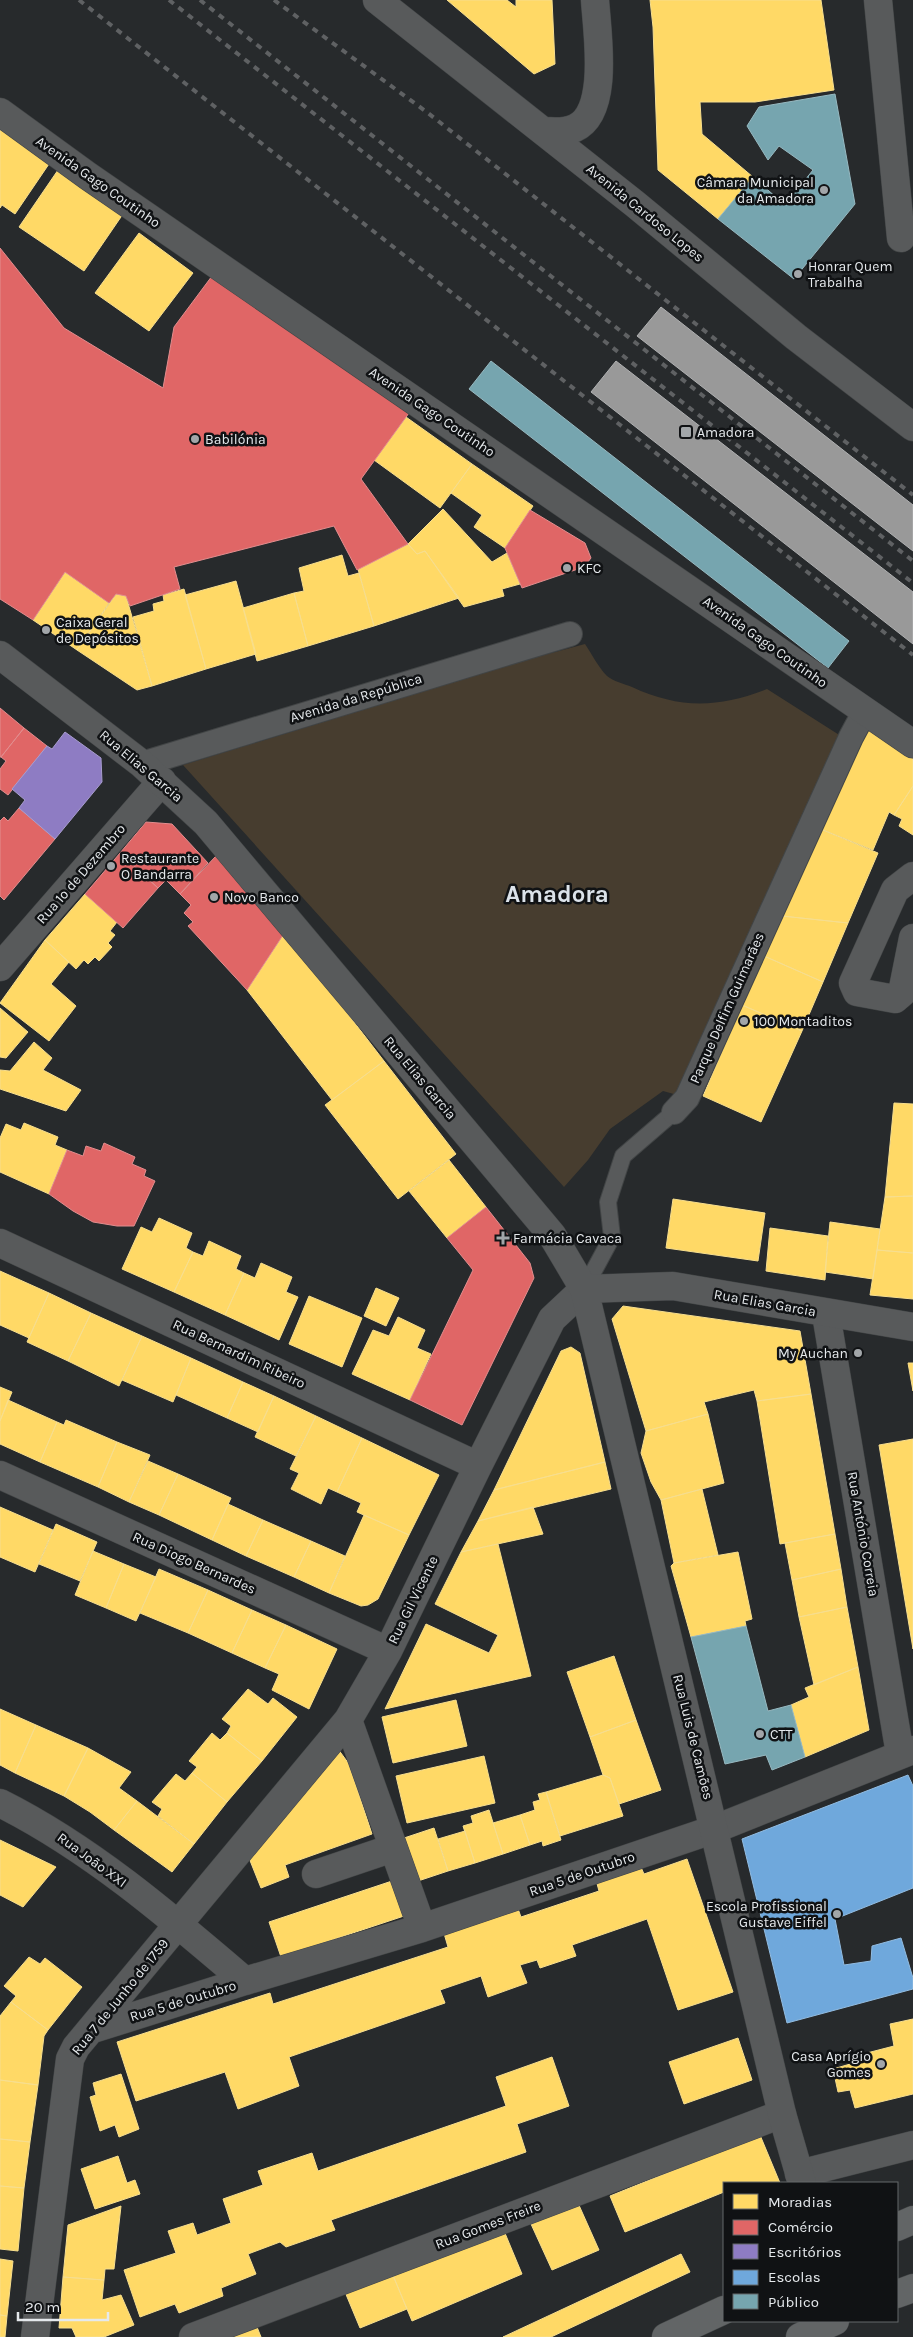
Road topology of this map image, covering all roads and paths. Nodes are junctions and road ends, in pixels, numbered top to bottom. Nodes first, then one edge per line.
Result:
1 (377, 0) edge
2 (595, 0) edge
3 (878, 0) edge
4 (0, 112) edge
5 (544, 131) junction
6 (901, 238) dead end
7 (913, 427) edge
8 (570, 634) dead end
9 (0, 654) edge
10 (865, 711) junction
11 (913, 744) edge
12 (142, 764) junction
13 (162, 781) junction
14 (913, 876) edge
15 (913, 938) edge
16 (0, 968) edge
17 (674, 1112) joint
18 (0, 1243) edge
19 (584, 1289) junction
20 (826, 1314) junction
21 (913, 1327) edge
22 (478, 1466) junction
23 (0, 1475) edge
24 (388, 1651) junction
25 (348, 1720) junction
26 (906, 1752) edge
27 (0, 1803) edge
28 (715, 1829) junction
29 (393, 1848) junction
30 (316, 1874) dead end
31 (179, 1925) junction
32 (422, 1928) junction
33 (244, 1982) junction
34 (93, 2029) junction
35 (782, 2114) junction
36 (913, 2145) edge
37 (801, 2179) edge
38 (913, 2220) edge
39 (898, 2227) edge
40 (913, 2288) edge
41 (898, 2294) edge
42 (723, 2310) edge
43 (833, 2322) edge
44 (35, 2337) edge
45 (193, 2337) edge
46 (666, 2337) edge
47 (800, 2337) edge

1 - 5 street, Avenida Cardoso Lopes
2 - 5 street
3 - 6 street
4 - 10 street, Avenida Gago Coutinho
5 - 7 street, Avenida Cardoso Lopes
8 - 12 street, Avenida da República
9 - 12 street, Rua Elias Garcia
10 - 11 street, Avenida Gago Coutinho
10 - 17 street, Parque Delfim Guimarães
12 - 13 street, Rua Elias Garcia
13 - 16 street, Rua 1º de Dezembro
13 - 19 street, Rua Elias Garcia
14 - 15 street
17 - 19 lane, Parque Delfim Guimarães
18 - 22 street, Rua Bernardim Ribeiro
19 - 20 street, Rua Elias Garcia
19 - 22 street, Rua Gil Vicente
19 - 28 street, Rua Luis de Camões
20 - 21 street, Rua Elias Garcia
20 - 26 street, Rua António Correia
22 - 24 street, Rua Gil Vicente
23 - 24 street, Rua Diogo Bernardes
24 - 25 street, Rua Gil Vicente
25 - 29 street
25 - 31 street, Rua 7 de Junho de 1759
26 - 28 street, Rua 5 de Outubro
27 - 31 street, Rua João XXI
28 - 32 street, Rua 5 de Outubro
28 - 35 street, Rua Luis de Camões
29 - 30 street
29 - 32 street
31 - 33 street, Rua 5 de Outubro
31 - 34 street, Rua 7 de Junho de 1759
32 - 33 street, Rua 5 de Outubro
33 - 34 street, Rua 5 de Outubro
34 - 44 street, Rua 7 de Junho de 1759
35 - 37 street, Rua Luis de Camões
35 - 45 street, Rua Gomes Freire
36 - 37 street
38 - 39 main road
40 - 41 main road
42 - 46 main road
43 - 47 main road

